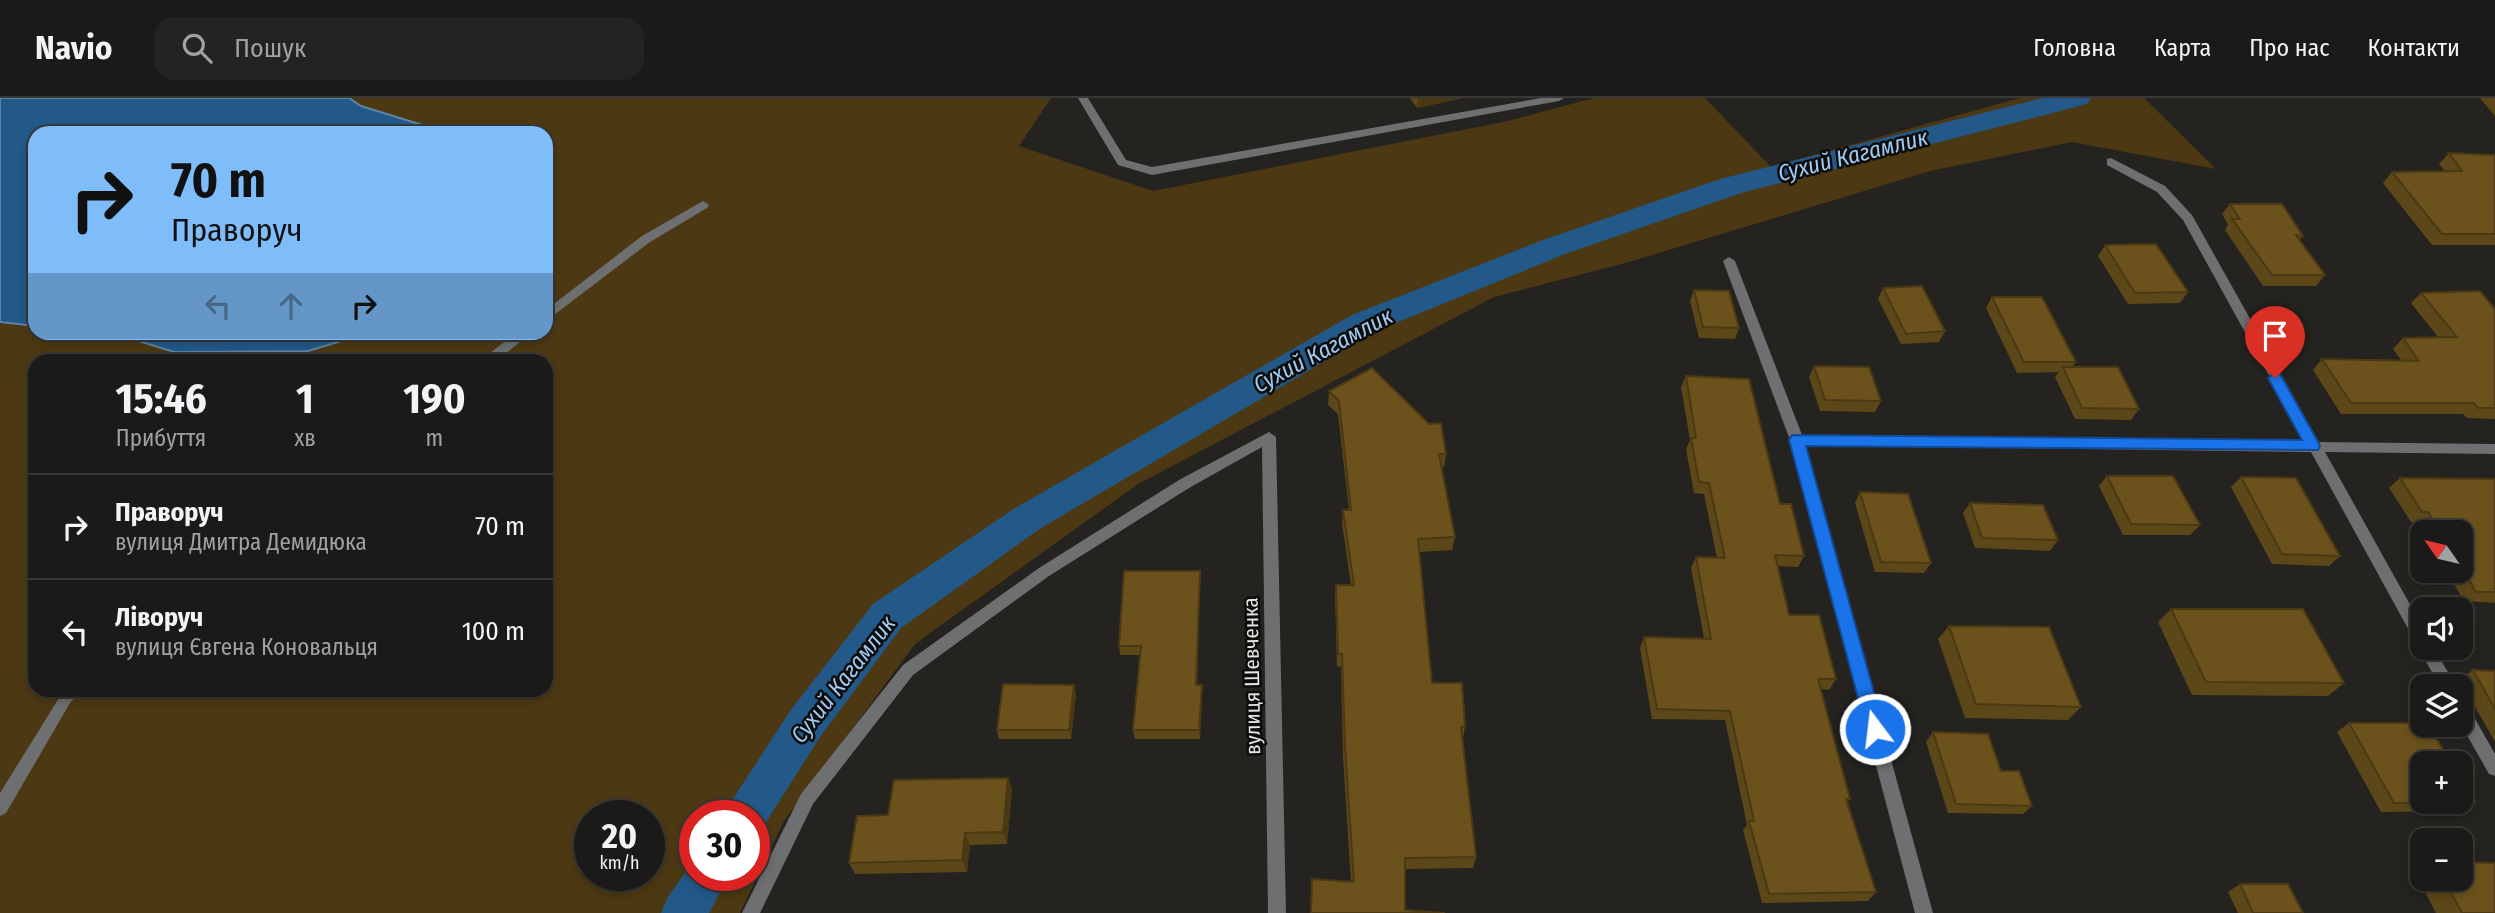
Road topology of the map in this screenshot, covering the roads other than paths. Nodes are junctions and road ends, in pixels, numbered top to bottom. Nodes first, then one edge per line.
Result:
1 (1083, 98) edge
2 (1559, 98) edge
3 (2111, 162) dead end
4 (703, 205) dead end
5 (1729, 261) dead end
6 (553, 312) edge
7 (516, 340) edge
8 (498, 354) edge
9 (1797, 440) junction
10 (2312, 446) junction
11 (2495, 449) edge
12 (2410, 619) edge
13 (66, 697) edge
14 (2473, 731) edge
15 (2495, 769) edge
16 (0, 808) edge
17 (751, 913) edge
18 (1277, 913) edge
19 (1924, 913) edge

1 - 2 street
3 - 10 street
4 - 6 street
5 - 9 street
7 - 8 street
9 - 10 street
9 - 19 street
10 - 11 street
10 - 12 street
13 - 16 street
14 - 15 street
17 - 18 street, вулиця Шевченка

